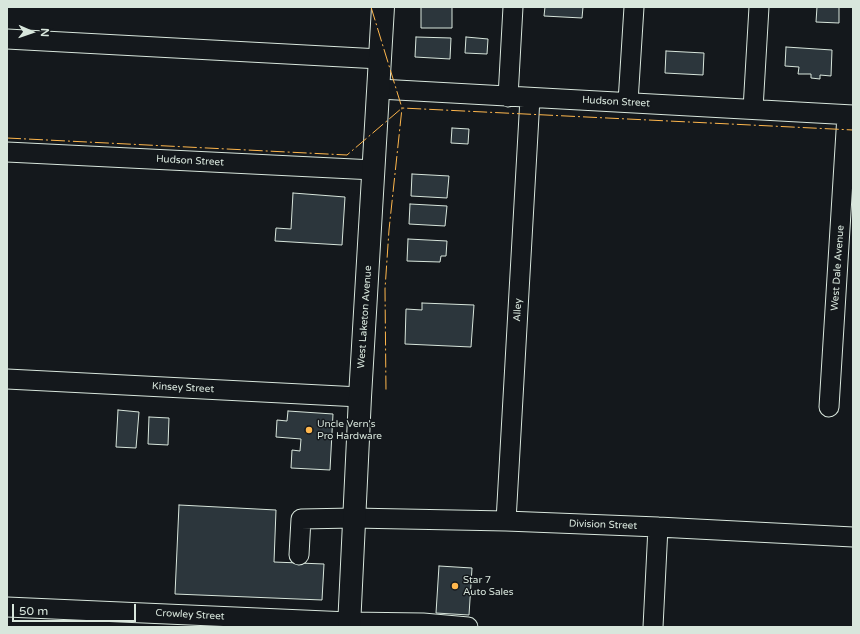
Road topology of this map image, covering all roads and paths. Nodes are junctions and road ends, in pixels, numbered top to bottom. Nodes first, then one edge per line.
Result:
1 (383, 7) edge
2 (514, 7) edge
3 (634, 7) edge
4 (758, 7) edge
5 (7, 39) edge
6 (380, 59) junction
7 (379, 89) junction
8 (508, 97) junction
9 (530, 98) junction
10 (628, 102) junction
11 (753, 109) junction
12 (849, 120) edge
13 (7, 152) edge
14 (374, 170) junction
15 (7, 379) edge
16 (360, 397) junction
17 (829, 407) dead end
18 (353, 518) junction
19 (506, 521) junction
20 (658, 527) junction
21 (853, 537) edge
22 (298, 555) dead end
23 (7, 607) edge
24 (349, 625) edge
25 (468, 627) edge
26 (653, 627) edge

1 - 6 main road, West Laketon Avenue
2 - 8 street
3 - 10 street
4 - 11 street
5 - 6 street
6 - 7 main road, West Laketon Avenue
7 - 8 street, Hudson Street
7 - 14 main road, West Laketon Avenue
8 - 9 street, Hudson Street
9 - 10 street, Hudson Street
9 - 19 street, Alley
10 - 11 street, Hudson Street
11 - 12 street, Hudson Street
12 - 17 street, West Dale Avenue
13 - 14 street, Hudson Street
14 - 16 main road, West Laketon Avenue
15 - 16 street, Kinsey Street
16 - 18 main road, West Laketon Avenue
18 - 19 street, Division Street
18 - 22 street, Division Street
18 - 24 main road, West Laketon Avenue
19 - 20 street, Division Street
20 - 21 street, Division Street
20 - 26 street
23 - 24 street, Crowley Street
24 - 25 street, Crowley Street

